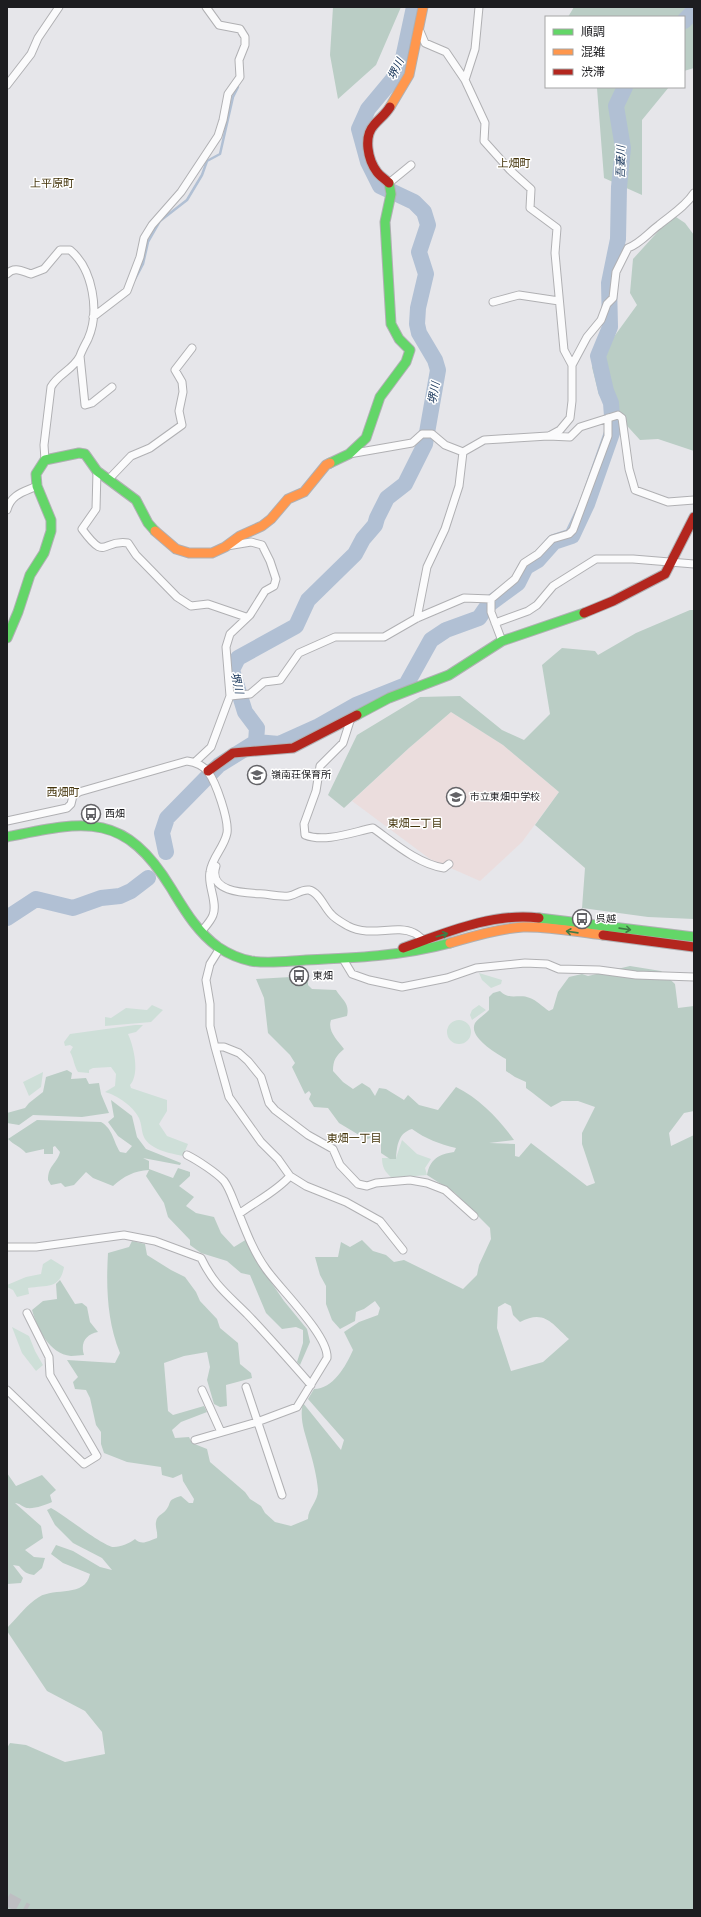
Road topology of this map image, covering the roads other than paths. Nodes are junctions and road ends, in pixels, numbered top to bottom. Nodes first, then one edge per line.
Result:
1 (58, 7) edge
2 (206, 7) edge
3 (423, 7) edge
4 (478, 7) edge
5 (419, 29) junction
6 (465, 80) junction
7 (7, 85) edge
8 (411, 165) dead end
9 (389, 183) junction
10 (694, 193) edge
11 (7, 274) edge
12 (559, 301) junction
13 (493, 302) dead end
14 (93, 316) junction
15 (192, 348) dead end
16 (80, 356) junction
17 (572, 365) junction
18 (112, 387) dead end
19 (608, 418) junction
20 (548, 436) junction
21 (463, 452) junction
22 (348, 454) junction
23 (45, 460) junction
24 (96, 471) junction
25 (109, 479) junction
26 (37, 486) junction
27 (694, 500) edge
28 (7, 510) edge
29 (694, 518) edge
30 (225, 547) junction
31 (672, 562) junction
32 (694, 564) edge
33 (491, 599) junction
34 (246, 617) junction
35 (417, 618) junction
36 (495, 623) junction
37 (7, 638) edge
38 (502, 641) junction
39 (230, 696) junction
40 (351, 718) junction
41 (195, 762) junction
42 (208, 771) junction
43 (7, 821) edge
44 (7, 837) edge
45 (218, 853) junction
46 (449, 864) dead end
47 (201, 932) junction
48 (694, 937) edge
49 (423, 940) junction
50 (220, 948) junction
51 (694, 948) edge
52 (379, 957) junction
53 (343, 959) junction
54 (694, 976) edge
55 (215, 1046) junction
56 (187, 1154) dead end
57 (290, 1176) junction
58 (239, 1214) junction
59 (474, 1216) dead end
60 (7, 1247) edge
61 (403, 1250) dead end
62 (27, 1313) dead end
63 (311, 1385) junction
64 (246, 1387) dead end
65 (7, 1390) edge
66 (202, 1390) dead end
67 (258, 1422) junction
68 (221, 1432) junction
69 (195, 1440) dead end
70 (282, 1495) dead end

1 - 7 street
2 - 14 street
3 - 5 street
4 - 6 street
5 - 6 street
5 - 9 street
6 - 12 street
8 - 9 street
9 - 22 street
10 - 17 street
11 - 14 street
12 - 13 street
12 - 17 street
14 - 16 street
15 - 25 street
16 - 18 street
16 - 23 street
17 - 20 street
19 - 20 street
19 - 27 street
19 - 33 street
20 - 21 street
21 - 22 street
21 - 35 street
22 - 30 street
23 - 24 street
23 - 26 street
24 - 25 street
24 - 34 street
25 - 30 street
26 - 28 street
26 - 37 street
29 - 31 street
30 - 34 street
31 - 32 street
31 - 36 street
31 - 38 street
33 - 35 street
33 - 36 street
34 - 39 street
35 - 39 street
36 - 38 street
38 - 40 street
39 - 41 street
40 - 42 street
40 - 46 street
41 - 42 street
41 - 43 street
42 - 45 street
44 - 47 street
45 - 47 street
45 - 49 street
47 - 50 street
49 -> 48 street
49 - 52 street
50 - 53 street
50 - 55 street
51 -> 52 street
52 - 53 street
53 - 54 street
55 - 57 street
55 - 59 street
56 - 58 street
57 - 58 street
57 - 61 street
58 - 63 street
60 - 63 street
62 - 65 street
63 - 67 street
64 - 67 street
66 - 68 street
67 - 68 street
67 - 70 street
68 - 69 street

